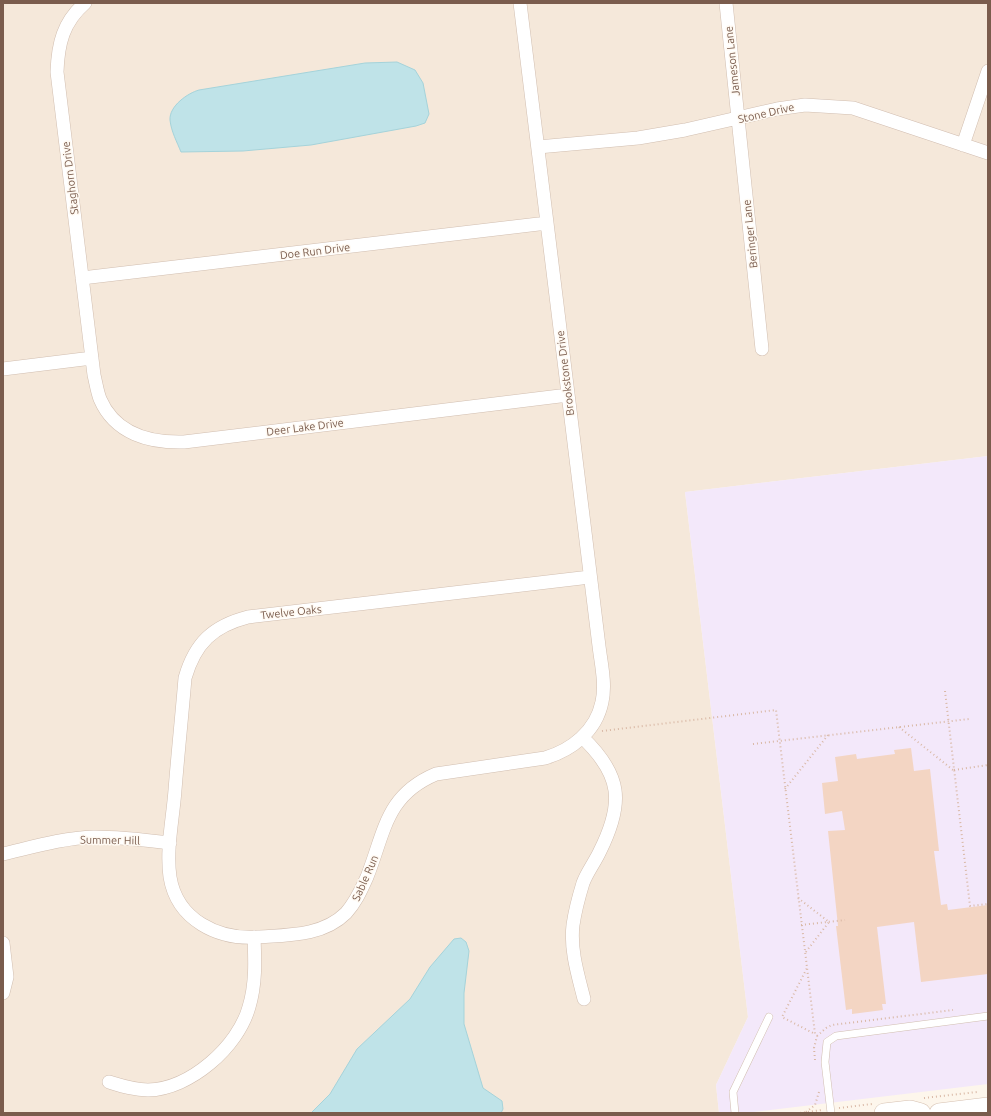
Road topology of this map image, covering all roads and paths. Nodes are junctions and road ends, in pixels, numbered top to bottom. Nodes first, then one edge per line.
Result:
1 (520, 3) edge
2 (726, 3) edge
3 (84, 4) edge
4 (988, 71) edge
5 (738, 119) junction
6 (963, 145) junction
7 (538, 147) junction
8 (988, 153) edge
9 (547, 223) junction
10 (82, 278) junction
11 (762, 349) dead end
12 (92, 358) junction
13 (3, 369) edge
14 (568, 395) junction
15 (590, 577) junction
16 (945, 691) dead end
17 (969, 718) dead end
18 (948, 721) junction
19 (898, 727) junction
20 (828, 735) junction
21 (585, 740) junction
22 (780, 741) junction
23 (753, 744) dead end
24 (988, 765) edge
25 (954, 770) junction
26 (785, 789) junction
27 (170, 843) junction
28 (3, 854) edge
29 (798, 898) junction
30 (988, 904) edge
31 (845, 920) dead end
32 (829, 922) junction
33 (801, 926) junction
34 (254, 937) junction
35 (3, 943) edge
36 (805, 954) junction
37 (806, 968) junction
38 (3, 993) edge
39 (584, 999) dead end
40 (957, 1010) dead end
41 (988, 1016) edge
42 (769, 1017) dead end
43 (816, 1035) junction
44 (816, 1062) dead end
45 (109, 1082) dead end
46 (819, 1090) dead end
47 (988, 1108) edge
48 (806, 1112) edge
49 (735, 1113) edge
50 (830, 1113) edge
51 (884, 1113) edge
52 (921, 1113) edge
53 (940, 1113) edge

1 - 7 street, Brookstone Drive
2 - 5 street, Jameson Lane
3 - 10 street, Staghorn Drive
4 - 6 street
5 - 6 street, Stone Drive
5 - 7 street, Stone Drive
5 - 11 street, Beringer Lane
6 - 8 street, Stone Drive
7 - 9 street, Brookstone Drive
9 - 10 street, Doe Run Drive
9 - 14 street, Brookstone Drive
10 - 12 street, Staghorn Drive
12 - 13 street
12 - 14 street, Deer Lake Drive
14 - 15 street, Brookstone Drive
15 - 21 street, Brookstone Drive
15 - 27 street, Twelve Oaks
16 - 18 path
17 - 18 path
18 - 19 path
18 - 25 path
19 - 20 path
19 - 25 path
20 - 22 path
20 - 26 path
21 - 22 path
21 - 34 street, Sable Run
21 - 39 street
22 - 23 path
22 - 26 path
24 - 25 path
25 - 30 path
26 - 29 path
27 - 28 street, Summer Hill
27 - 34 street, Sable Run
29 - 32 path
29 - 33 path
31 - 32 path
32 - 33 path
32 - 36 path
33 - 36 path
34 - 45 street
35 - 38 street
36 - 37 path
37 - 43 path
37 - 43 path
40 - 43 path
41 - 50 lane
42 - 49 lane
43 - 44 path
46 - 48 path
47 - 53 street
51 - 52 street

